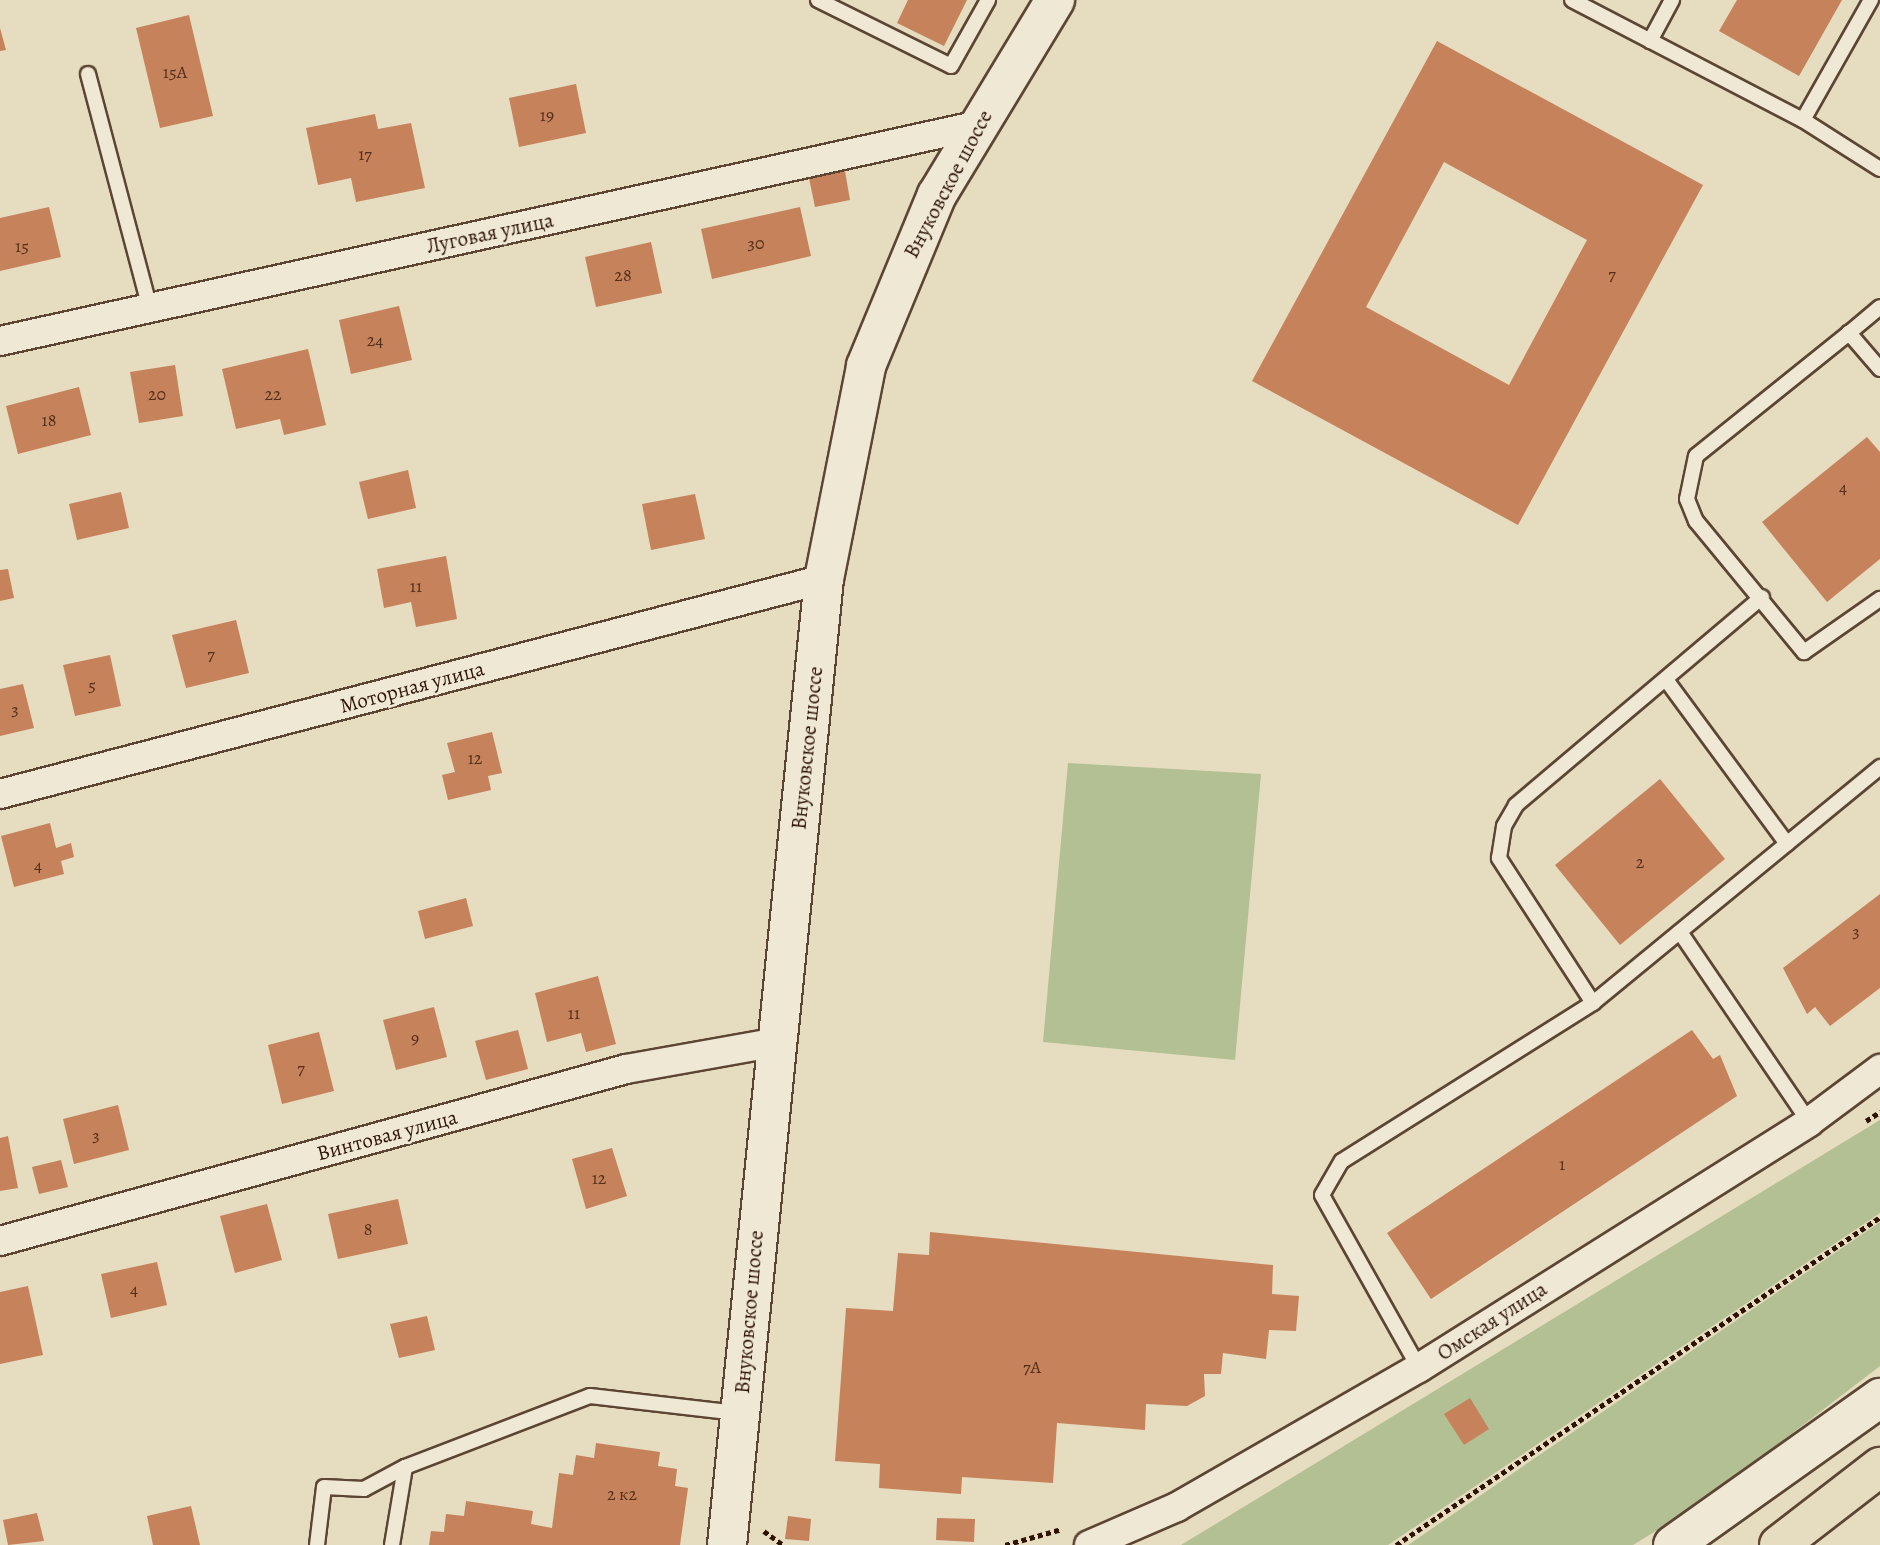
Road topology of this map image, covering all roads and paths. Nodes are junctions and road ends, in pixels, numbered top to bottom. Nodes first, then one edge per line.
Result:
1 (818, 0) edge
2 (988, 0) edge
3 (1055, 0) edge
4 (1572, 0) edge
5 (1672, 0) edge
6 (1871, 0) edge
7 (1650, 41) junction
8 (88, 74) dead end
9 (1803, 120) junction
10 (979, 125) junction
11 (1880, 169) edge
12 (1880, 307) edge
13 (150, 308) junction
14 (1849, 333) junction
15 (0, 341) edge
16 (1880, 369) edge
17 (824, 579) junction
18 (1762, 597) junction
19 (1879, 602) edge
20 (1667, 681) junction
21 (1880, 767) edge
22 (0, 794) edge
23 (1787, 844) junction
24 (1680, 932) junction
25 (1593, 1003) junction
26 (777, 1042) junction
27 (1880, 1069) edge
28 (1809, 1122) junction
29 (1880, 1217) edge
30 (0, 1241) edge
31 (1419, 1368) junction
32 (1880, 1398) edge
33 (739, 1414) junction
34 (405, 1467) junction
35 (1880, 1467) edge
36 (758, 1521) dead end
37 (317, 1545) edge
38 (392, 1545) edge
39 (727, 1545) edge
40 (783, 1545) edge
41 (1088, 1545) edge
42 (1396, 1545) edge
43 (1673, 1545) edge
44 (1779, 1545) edge

1 - 2 lane
3 - 10 street, Внуковское шоссе
4 - 7 lane
5 - 7 lane
6 - 9 lane
7 - 9 lane
8 - 13 lane
9 - 11 lane
10 - 13 street, Луговая улица
10 - 17 street, Внуковское шоссе
12 - 14 lane
13 - 15 street, Луговая улица
14 - 16 lane
14 - 18 lane
17 - 22 street, Моторная улица
17 - 26 street, Внуковское шоссе
18 - 19 lane
18 - 20 lane
20 - 23 lane
20 - 25 lane
21 - 23 lane
23 - 24 lane
24 - 25 lane
24 - 28 lane
25 - 31 lane
26 - 30 street, Винтовая улица
26 - 33 street, Внуковское шоссе
27 - 28 street, Омская улица
28 - 31 street, Омская улица
29 - 42 path
31 - 41 street, Омская улица
32 - 43 street
33 - 34 lane
33 - 39 street, Внуковское шоссе
34 - 37 lane
34 - 38 lane
35 - 44 main road
36 - 40 path

